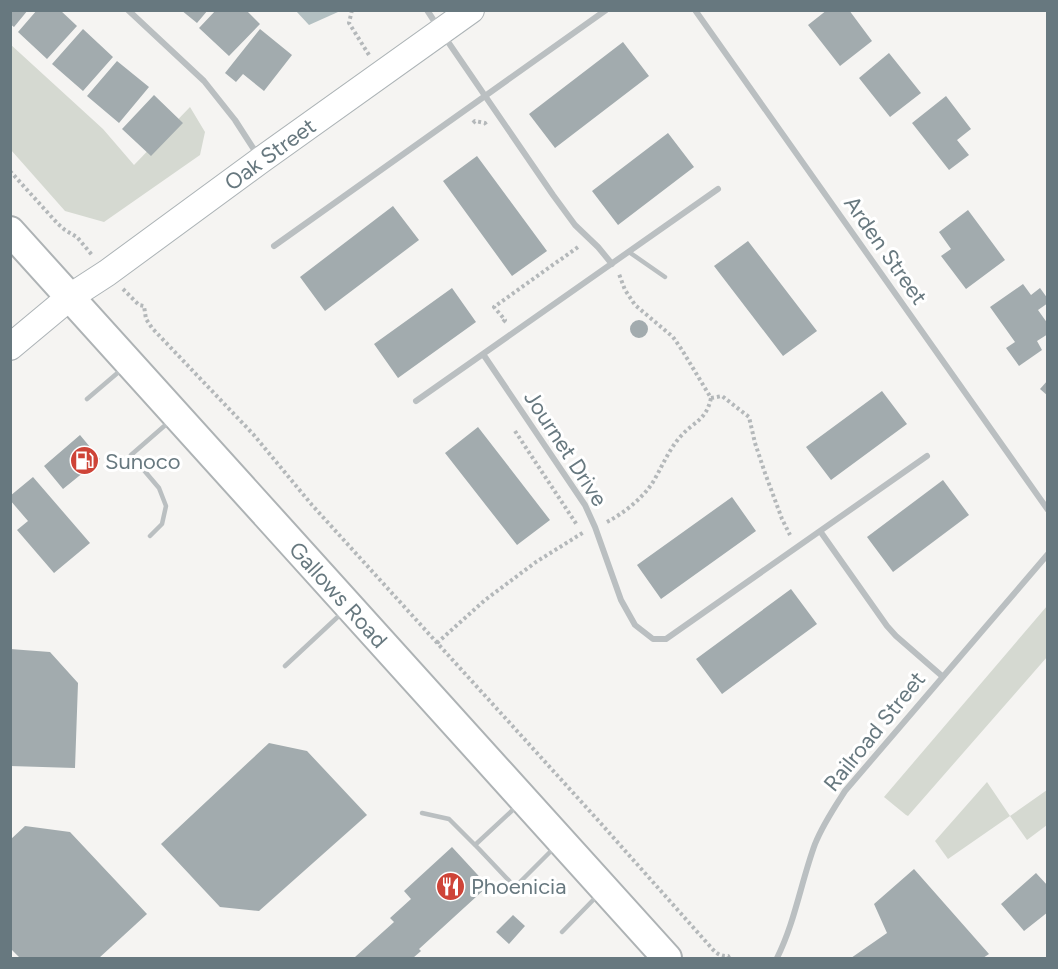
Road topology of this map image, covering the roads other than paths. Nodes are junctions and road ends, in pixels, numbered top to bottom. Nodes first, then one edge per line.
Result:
1 (128, 10) edge
2 (427, 10) edge
3 (471, 10) edge
4 (606, 10) edge
5 (695, 10) edge
6 (441, 32) junction
7 (486, 96) junction
8 (261, 160) junction
9 (718, 189) dead end
10 (10, 231) edge
11 (274, 246) dead end
12 (629, 252) junction
13 (612, 264) junction
14 (665, 277) dead end
15 (70, 297) junction
16 (10, 347) edge
17 (483, 354) junction
18 (129, 363) junction
19 (87, 399) dead end
20 (416, 401) dead end
21 (177, 416) junction
22 (927, 456) dead end
23 (1047, 510) edge
24 (820, 531) junction
25 (150, 536) dead end
26 (1047, 554) edge
27 (350, 606) junction
28 (285, 666) dead end
29 (942, 676) junction
30 (524, 800) junction
31 (422, 813) dead end
32 (561, 841) junction
33 (475, 845) junction
34 (604, 889) junction
35 (562, 932) dead end
36 (667, 958) edge
37 (777, 958) edge

1 - 8 street
2 - 6 street
3 - 6 street, Oak Street
4 - 7 street
5 - 23 street, Arden Street
6 - 7 street
6 - 8 street, Oak Street
7 - 11 street
7 - 13 street
8 - 15 street, Oak Street
9 - 12 street
10 - 15 main road, Gallows Road
12 - 13 street
12 - 14 lane
13 - 17 street
15 - 16 street, Oak Street
15 - 18 main road, Gallows Road
17 - 20 street
17 - 24 street, Journet Drive
18 - 19 lane
18 - 21 main road, Gallows Road
21 - 25 lane
21 - 27 main road, Gallows Road
22 - 24 street, Journet Drive
24 - 29 street
26 - 29 street, Railroad Street
27 - 28 lane
27 - 30 main road, Gallows Road
29 - 37 street, Railroad Street
30 - 32 main road, Gallows Road
30 - 33 lane
31 - 33 lane
32 - 33 lane
32 - 34 main road, Gallows Road
34 - 35 lane
34 - 36 main road, Gallows Road

